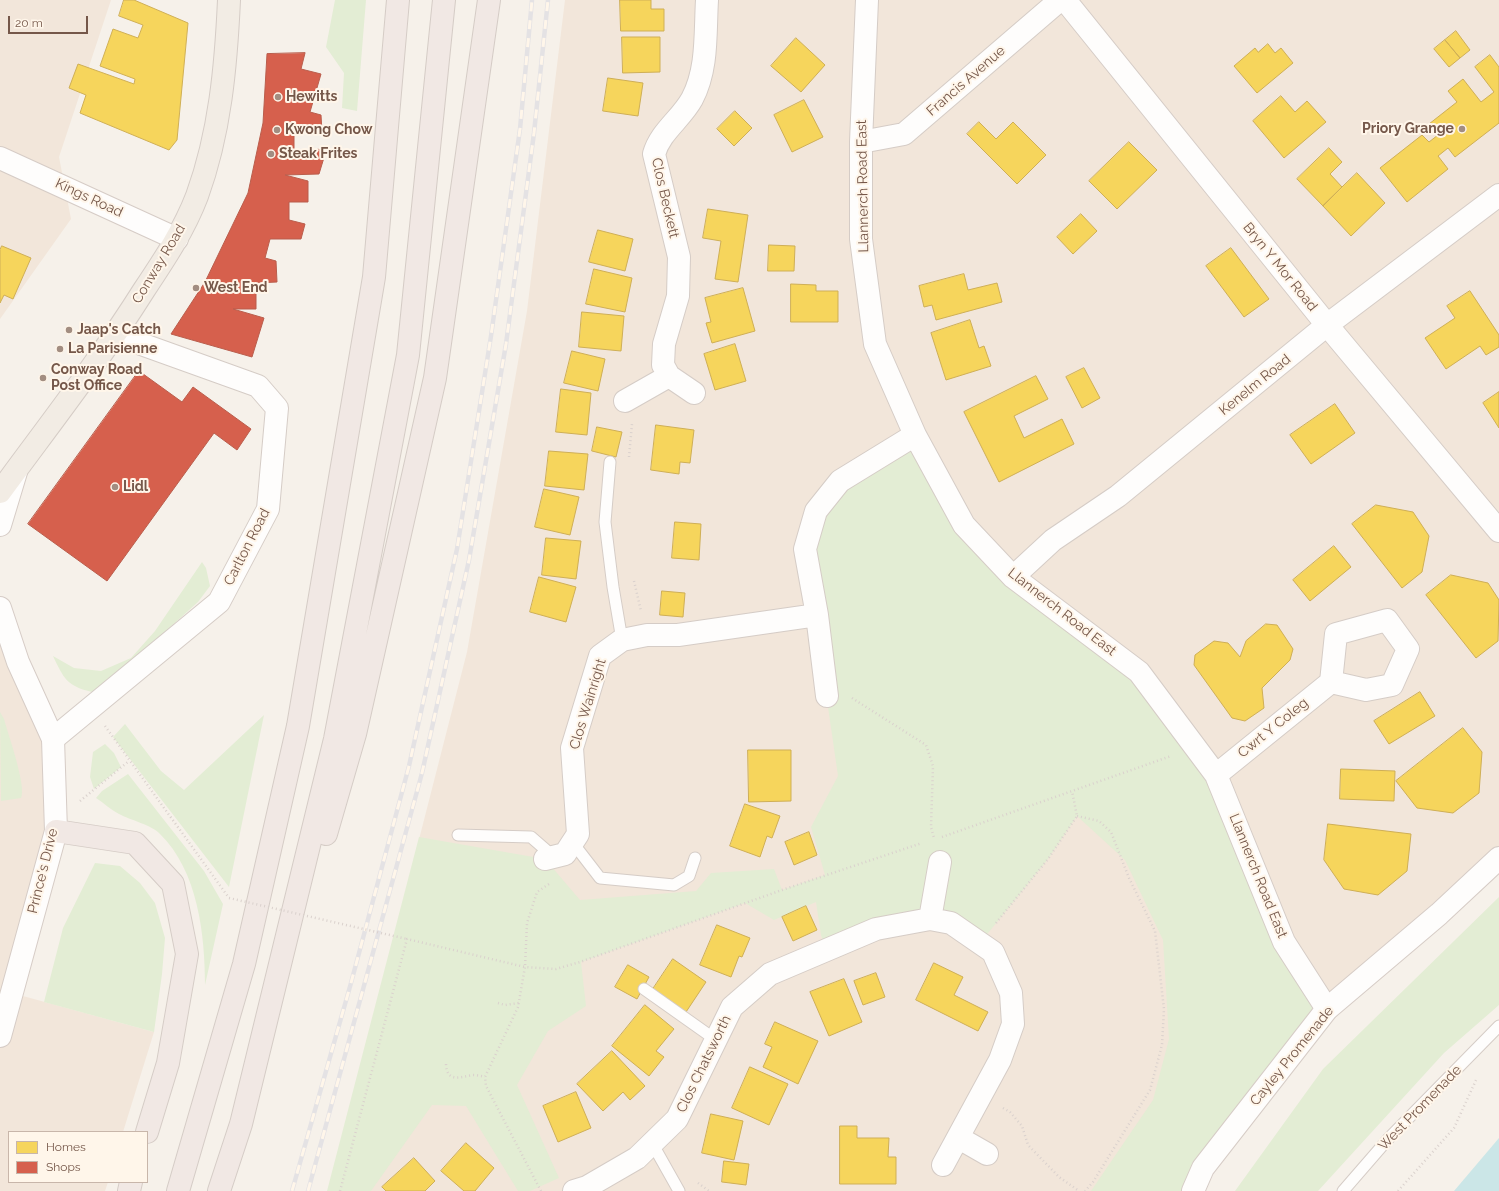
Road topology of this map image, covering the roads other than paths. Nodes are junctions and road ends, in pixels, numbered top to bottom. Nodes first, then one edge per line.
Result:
1 (229, 0) edge
2 (398, 0) edge
3 (444, 0) edge
4 (489, 0) edge
5 (707, 0) edge
6 (867, 0) edge
7 (1060, 0) edge
8 (1065, 0) edge
9 (861, 142) junction
10 (0, 158) edge
11 (1499, 195) edge
12 (177, 239) junction
13 (1327, 326) junction
14 (116, 335) junction
15 (669, 376) junction
16 (694, 393) dead end
17 (630, 398) road end
18 (915, 435) junction
19 (610, 462) dead end
20 (17, 469) junction
21 (0, 492) edge
22 (0, 525) edge
23 (1499, 531) edge
24 (1013, 577) junction
25 (0, 608) edge
26 (817, 615) junction
27 (0, 637) edge
28 (622, 640) junction
29 (18, 662) junction
30 (1330, 682) dead end
31 (827, 696) road end
32 (53, 739) junction
33 (1216, 775) junction
34 (56, 825) junction
35 (458, 835) dead end
36 (559, 853) junction
37 (694, 858) dead end
38 (1499, 858) edge
39 (940, 862) road end
40 (930, 919) junction
41 (644, 989) dead end
42 (1327, 1009) junction
43 (1499, 1026) edge
44 (0, 1036) edge
45 (716, 1040) junction
46 (241, 1124) junction
47 (147, 1131) edge
48 (959, 1138) junction
49 (652, 1143) junction
50 (987, 1154) dead end
51 (943, 1165) dead end
52 (178, 1191) edge
53 (219, 1191) edge
54 (574, 1191) edge
55 (679, 1191) edge
56 (1193, 1191) edge
57 (1344, 1191) edge

1 - 12 main road, Conway Road
2 - 52 highway
3 - 46 highway
4 - 46 highway
5 - 15 street, Clos Beckett
6 - 9 street, Llannerch Road East
7 - 9 street, Francis Avenue
8 - 13 street, Bryn Y Mor Road
9 - 18 street, Llannerch Road East
10 - 12 street, Kings Road
11 - 13 street, Kenelm Road
12 - 14 main road, Conway Road
13 - 23 street, Bryn Y Mor Road
13 - 24 street, Kenelm Road
14 - 20 main road, Conway Road
14 - 32 street, Carlton Road
15 - 16 street
15 - 17 street
18 - 24 street, Llannerch Road East
18 - 26 street
19 - 28 lane
20 - 21 main road, Conway Road
20 - 22 street
24 - 33 street, Llannerch Road East
25 - 29 street, Prince's Drive
26 - 28 street, Clos Wainright
26 - 31 street
27 - 29 street, Prince's Drive
28 - 36 street, Clos Wainright
29 - 32 street, Prince's Drive
30 - 33 street, Cwrt Y Coleg
32 - 34 street, Prince's Drive
33 - 42 street, Llannerch Road East
34 - 44 street, Prince's Drive
34 - 47 highway
35 - 36 lane
36 - 37 lane
38 - 42 street, Cayley Promenade
39 - 40 street
40 - 45 street, Clos Chatsworth
40 - 48 street, Clos Chatsworth
41 - 45 lane
42 - 56 street, Cayley Promenade
43 - 57 lane, West Promenade
45 - 49 street, Clos Chatsworth
46 - 53 highway
48 - 50 street
48 - 51 street, Clos Chatsworth
49 - 54 street, Clos Chatsworth
49 - 55 lane

